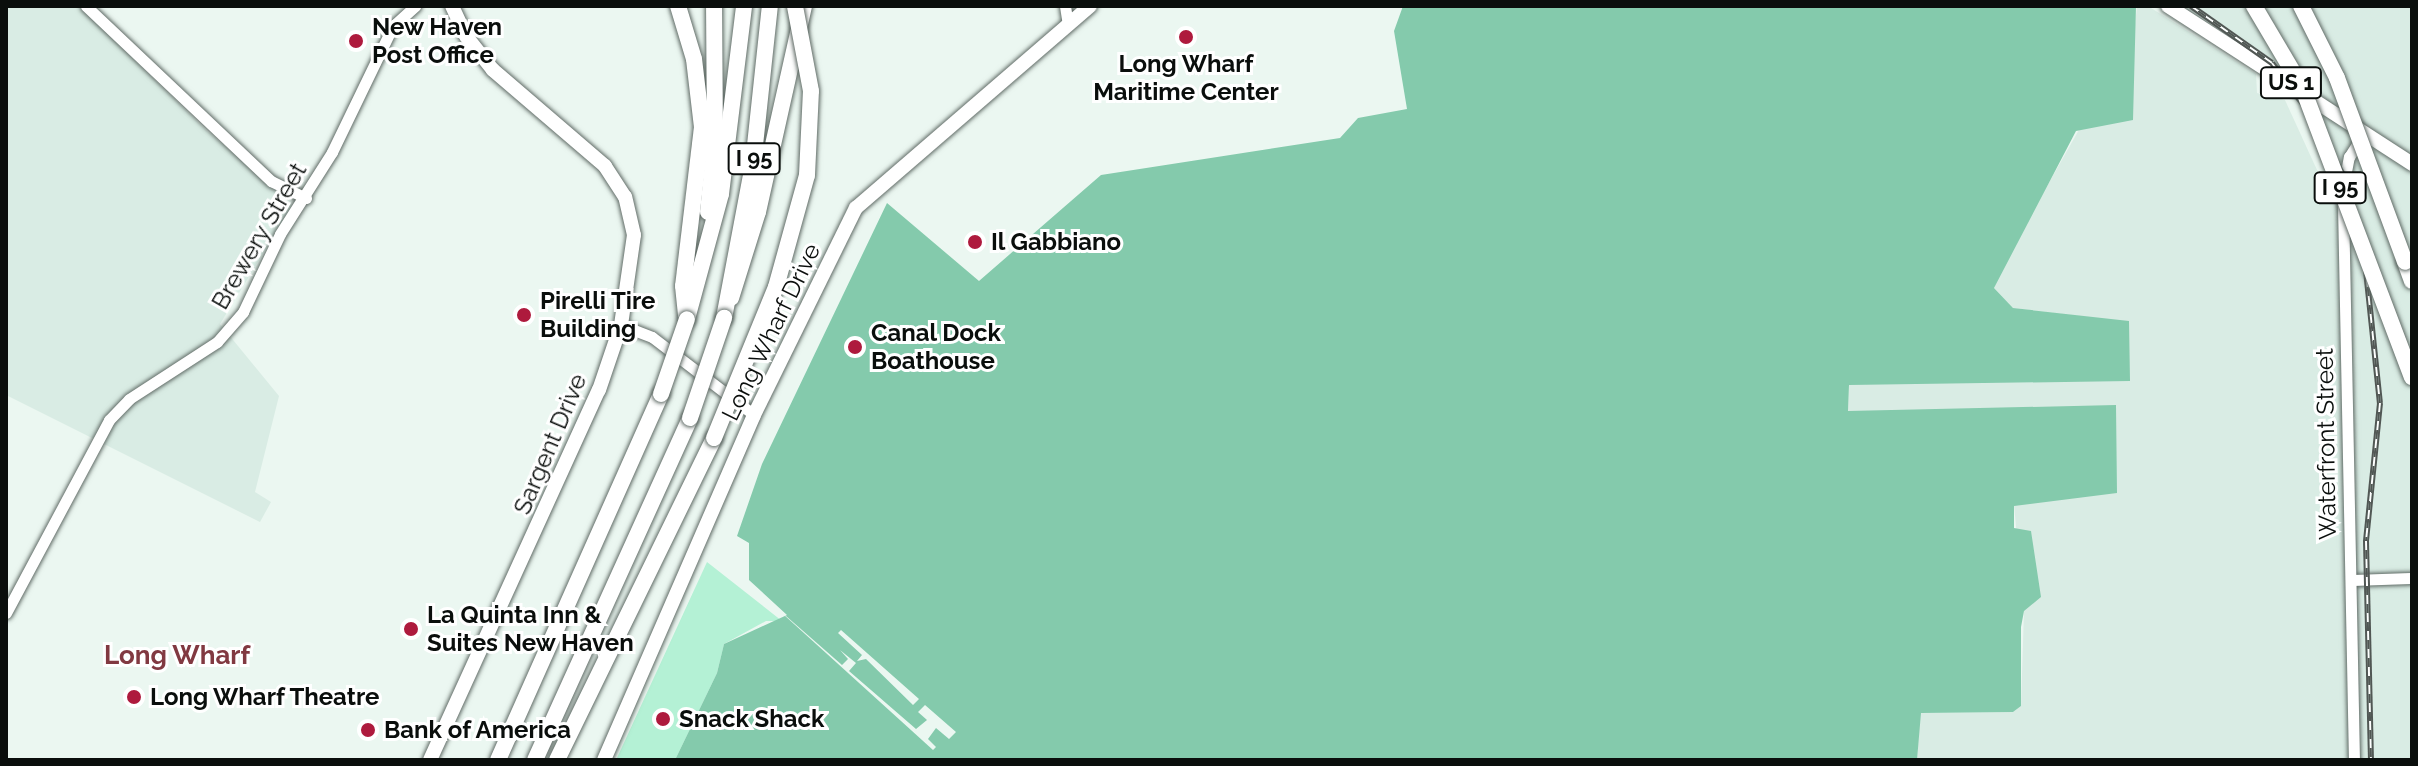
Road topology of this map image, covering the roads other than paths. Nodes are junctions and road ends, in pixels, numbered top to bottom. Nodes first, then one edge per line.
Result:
1 (86, 6) edge
2 (415, 6) edge
3 (452, 6) edge
4 (678, 6) edge
5 (714, 6) edge
6 (744, 6) edge
7 (770, 6) edge
8 (795, 6) edge
9 (804, 6) edge
10 (1065, 6) edge
11 (1090, 6) edge
12 (2168, 6) edge
13 (2254, 6) edge
14 (2301, 6) edge
15 (1068, 25) junction
16 (2364, 132) junction
17 (2412, 164) edge
18 (306, 198) junction
19 (706, 242) junction
20 (2412, 281) edge
21 (690, 290) junction
22 (725, 314) junction
23 (621, 325) junction
24 (2412, 377) edge
25 (754, 415) junction
26 (2412, 578) edge
27 (2351, 580) junction
28 (6, 613) edge
29 (430, 760) edge
30 (498, 760) edge
31 (535, 760) edge
32 (557, 760) edge
33 (604, 760) edge
34 (2354, 760) edge

1 - 18 street
2 - 18 street, Brewery Street
3 - 23 main road, Sargent Drive
4 - 21 highway
5 - 19 highway
6 - 19 highway, I 95
7 - 22 highway, I 95
8 - 32 highway, bridge
9 - 22 highway
10 - 15 street
11 - 15 main road, Long Wharf Drive
12 - 16 main road, US 1
13 - 24 highway, I 95, bridge
14 - 20 highway, I 95, bridge
15 - 25 main road, Long Wharf Drive
16 - 17 main road, US 1
16 - 27 street, Waterfront Street
18 - 28 street, Brewery Street
19 - 21 highway, I 95
21 - 30 highway, I 95, bridge
22 - 31 highway, I 95, bridge
23 - 25 street
23 - 29 main road, Sargent Drive
25 - 33 main road, Long Wharf Drive
26 - 27 street
27 - 34 street, Waterfront Street

